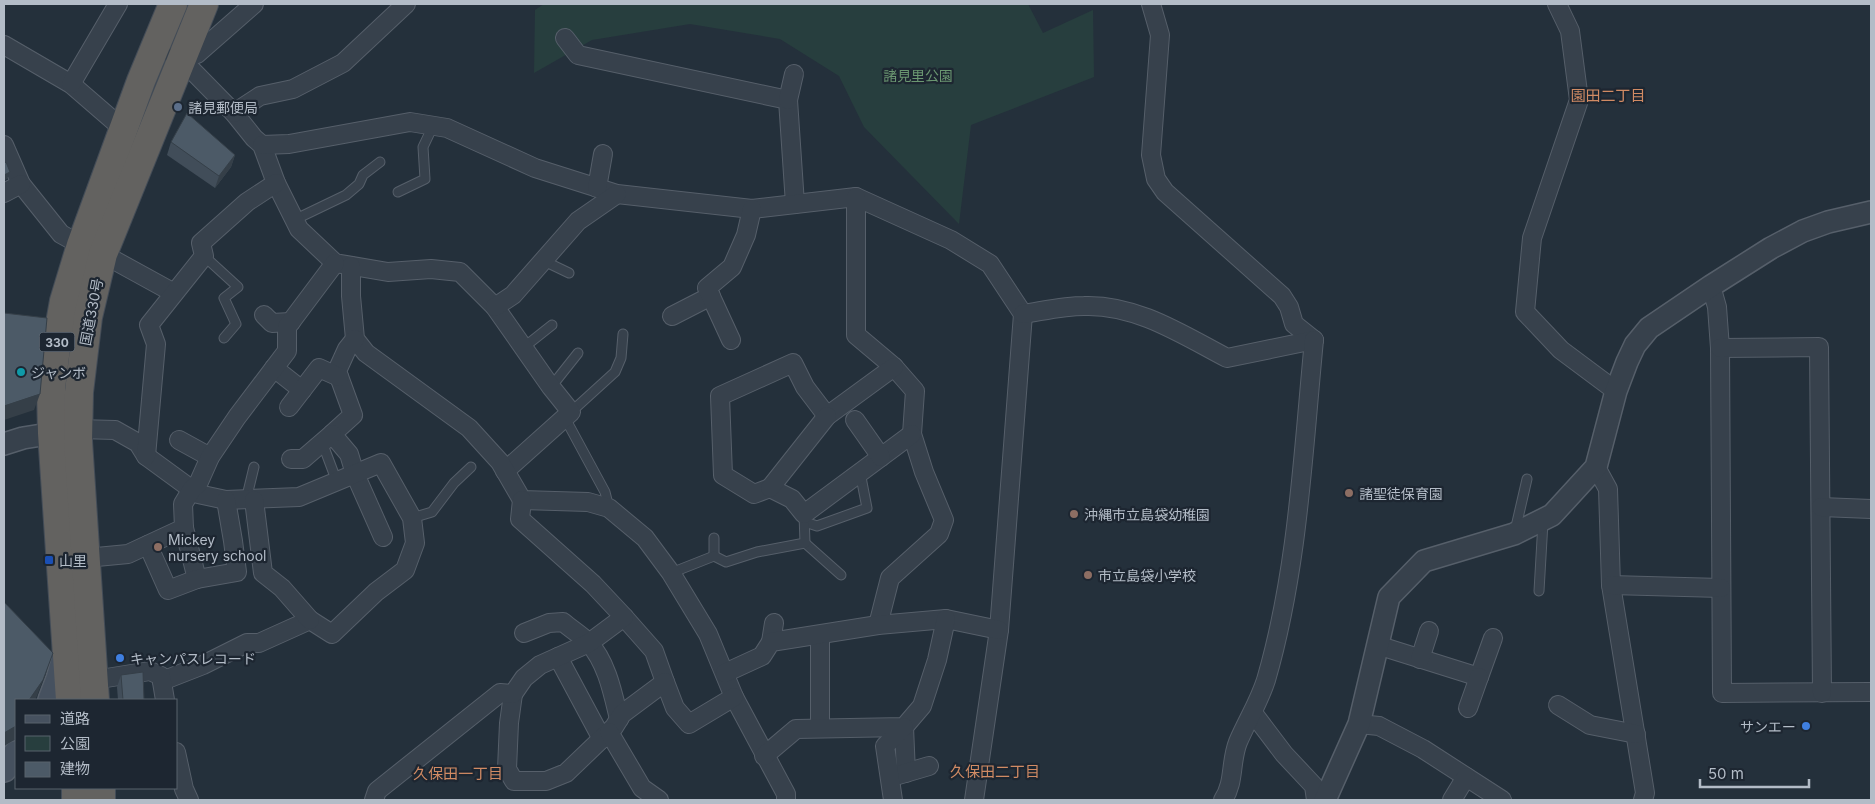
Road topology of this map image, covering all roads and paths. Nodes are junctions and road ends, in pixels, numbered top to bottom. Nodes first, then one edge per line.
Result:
1 (118, 4) edge
2 (173, 4) edge
3 (204, 4) edge
4 (254, 4) edge
5 (406, 4) edge
6 (1151, 4) edge
7 (1557, 4) edge
8 (565, 38) dead end
9 (4, 45) edge
10 (155, 50) junction
11 (182, 60) junction
12 (794, 74) dead end
13 (71, 84) junction
14 (788, 100) junction
15 (234, 113) junction
16 (433, 126) junction
17 (123, 129) junction
18 (4, 145) edge
19 (262, 145) junction
20 (603, 154) dead end
21 (380, 162) dead end
22 (276, 183) junction
23 (21, 184) junction
24 (597, 188) junction
25 (398, 192) dead end
26 (4, 193) edge
27 (617, 194) junction
28 (856, 197) junction
29 (796, 204) junction
30 (752, 209) junction
31 (1871, 212) edge
32 (294, 220) junction
33 (92, 250) junction
34 (204, 256) junction
35 (544, 260) junction
36 (343, 265) junction
37 (569, 274) dead end
38 (1711, 286) junction
39 (174, 293) junction
40 (711, 296) junction
41 (495, 307) junction
42 (1023, 314) junction
43 (264, 316) dead end
44 (672, 316) dead end
45 (291, 322) junction
46 (552, 325) dead end
47 (623, 334) dead end
48 (224, 338) dead end
49 (355, 339) junction
50 (731, 340) dead end
51 (1314, 340) junction
52 (523, 348) junction
53 (1720, 348) junction
54 (578, 353) dead end
55 (894, 367) junction
56 (274, 368) junction
57 (339, 377) junction
58 (551, 387) junction
59 (302, 390) junction
60 (1616, 391) junction
61 (289, 407) dead end
62 (568, 415) junction
63 (828, 416) junction
64 (855, 420) dead end
65 (65, 431) junction
66 (912, 434) junction
67 (327, 438) junction
68 (179, 440) dead end
69 (4, 444) edge
70 (146, 456) junction
71 (210, 457) junction
72 (881, 457) junction
73 (291, 459) dead end
74 (791, 461) junction
75 (254, 467) dead end
76 (471, 467) dead end
77 (1596, 467) junction
78 (505, 471) junction
79 (860, 472) junction
80 (355, 474) junction
81 (1527, 479) dead end
82 (337, 482) junction
83 (770, 488) junction
84 (192, 489) junction
85 (792, 499) junction
86 (226, 500) junction
87 (250, 500) junction
88 (522, 500) junction
89 (1820, 507) junction
90 (609, 508) junction
91 (1871, 509) edge
92 (412, 518) junction
93 (805, 518) junction
94 (1543, 519) junction
95 (184, 528) junction
96 (1514, 534) junction
97 (383, 538) dead end
98 (714, 538) dead end
99 (805, 543) junction
100 (148, 545) junction
101 (714, 556) junction
102 (86, 558) junction
103 (670, 573) junction
104 (841, 575) dead end
105 (197, 579) junction
106 (1611, 584) junction
107 (1721, 588) junction
108 (1539, 591) dead end
109 (624, 617) junction
110 (946, 619) junction
111 (310, 620) junction
112 (774, 623) dead end
113 (878, 625) junction
114 (999, 630) junction
115 (1430, 631) dead end
116 (524, 633) dead end
117 (820, 634) junction
118 (1493, 638) dead end
119 (771, 642) junction
120 (589, 643) junction
121 (1377, 645) junction
122 (67, 650) junction
123 (558, 656) junction
124 (1420, 658) junction
125 (725, 673) junction
126 (1479, 677) junction
127 (162, 681) junction
128 (665, 682) junction
129 (95, 690) edge
130 (1871, 692) edge
131 (1822, 693) junction
132 (513, 694) junction
133 (734, 697) junction
134 (51, 699) edge
135 (70, 699) edge
136 (166, 699) edge
137 (1558, 705) dead end
138 (1468, 708) dead end
139 (1253, 713) junction
140 (1360, 724) junction
141 (904, 727) junction
142 (820, 728) junction
143 (610, 730) junction
144 (1636, 734) junction
145 (15, 755) edge
146 (764, 756) junction
147 (15, 759) edge
148 (178, 761) edge
149 (929, 766) dead end
150 (4, 770) edge
151 (898, 775) junction
152 (1466, 777) junction
153 (189, 800) edge
154 (374, 800) edge
155 (659, 800) edge
156 (786, 800) edge
157 (893, 800) edge
158 (974, 800) edge
159 (1223, 800) edge
160 (1316, 800) edge
161 (1325, 800) edge
162 (1452, 800) edge
163 (1502, 800) edge
164 (1643, 800) edge

1 - 13 street
2 - 10 highway, 国道330号 / 330
3 - 11 highway, 国道330号 / 330
4 - 11 street
5 - 15 street
6 - 51 street
7 - 60 street
8 - 14 street
9 - 13 street
10 - 11 street
10 - 17 highway, 国道330号 / 330
11 - 15 street
11 - 33 highway, 国道330号 / 330
12 - 14 street
13 - 17 street
14 - 29 street
15 - 19 street
16 - 19 street
16 - 24 street
16 - 25 lane
17 - 33 highway, 国道330号 / 330
18 - 23 street
19 - 22 street
20 - 24 street
21 - 32 lane
22 - 32 street
22 - 34 street
23 - 26 street
23 - 33 street
24 - 27 street
27 - 30 street
27 - 35 street
28 - 29 street
28 - 42 street
28 - 55 street
29 - 30 street
30 - 40 street
31 - 38 street
32 - 36 street
33 - 39 street
33 - 65 highway, 国道330号 / 330
34 - 39 street
34 - 48 lane
35 - 37 lane
35 - 41 street
36 - 41 street
36 - 45 street
36 - 49 street
38 - 53 street
38 - 60 street
39 - 70 street
40 - 44 street
40 - 50 street
41 - 52 street
42 - 51 street
42 - 114 street
43 - 45 street
45 - 56 street
46 - 52 lane
47 - 62 lane
49 - 57 street
49 - 78 street
51 - 139 street
52 - 58 street
53 - 89 street
53 - 107 street
54 - 58 lane
55 - 63 street
55 - 66 street
56 - 59 street
56 - 71 street
57 - 59 street
57 - 67 street
58 - 62 street
59 - 61 street
60 - 77 street
62 - 78 street
62 - 90 lane
63 - 74 street
63 - 83 street
64 - 72 street
65 - 69 street
65 - 70 street
65 - 102 highway, 国道330号 / 330
65 - 122 highway, 国道330号 / 330
66 - 72 street
66 - 113 street
67 - 73 street
67 - 80 street
67 - 82 lane
68 - 71 street
70 - 84 street
71 - 84 street
72 - 79 street
74 - 83 street
74 - 85 street
75 - 87 lane
76 - 92 lane
77 - 94 street
77 - 106 street
78 - 88 street
79 - 93 street
79 - 93 lane
80 - 82 street
80 - 92 street
80 - 97 street
81 - 96 lane
82 - 87 street
83 - 85 street
84 - 86 street
84 - 95 street
85 - 93 street
86 - 87 street
86 - 105 street
87 - 111 street
88 - 90 street
88 - 109 street
89 - 91 street
89 - 131 street
90 - 103 street
92 - 111 street
93 - 99 lane
94 - 96 street
94 - 108 lane
95 - 100 street
95 - 105 street
96 - 121 street
98 - 101 lane
99 - 101 lane
99 - 104 lane
100 - 102 street
100 - 105 street
101 - 103 lane
102 - 129 highway, 国道330号 / 330
103 - 125 street
106 - 107 street
106 - 144 street
107 - 131 street
109 - 120 street
109 - 128 street
110 - 113 street
110 - 114 street
110 - 141 street
111 - 127 street
112 - 119 street
113 - 117 street
114 - 158 street
115 - 124 street
116 - 120 street
117 - 119 street
117 - 142 street
118 - 126 street
119 - 125 street
120 - 123 street
120 - 143 street
121 - 124 street
121 - 140 street
122 - 134 main road
122 - 135 highway, 国道330号 / 330
123 - 132 street
123 - 143 street
124 - 126 street
125 - 133 street
126 - 138 street
127 - 129 street
127 - 136 street
128 - 133 street
128 - 143 street
130 - 131 street
132 - 143 street
132 - 154 street
133 - 146 street
137 - 144 street
139 - 159 street
139 - 160 street
140 - 152 street
140 - 161 street
141 - 142 street
141 - 151 street
142 - 146 street
143 - 155 street
144 - 164 street
145 - 150 main road
146 - 156 street
147 - 150 main road
148 - 153 street
149 - 151 street
151 - 157 street
152 - 162 street
152 - 163 street

